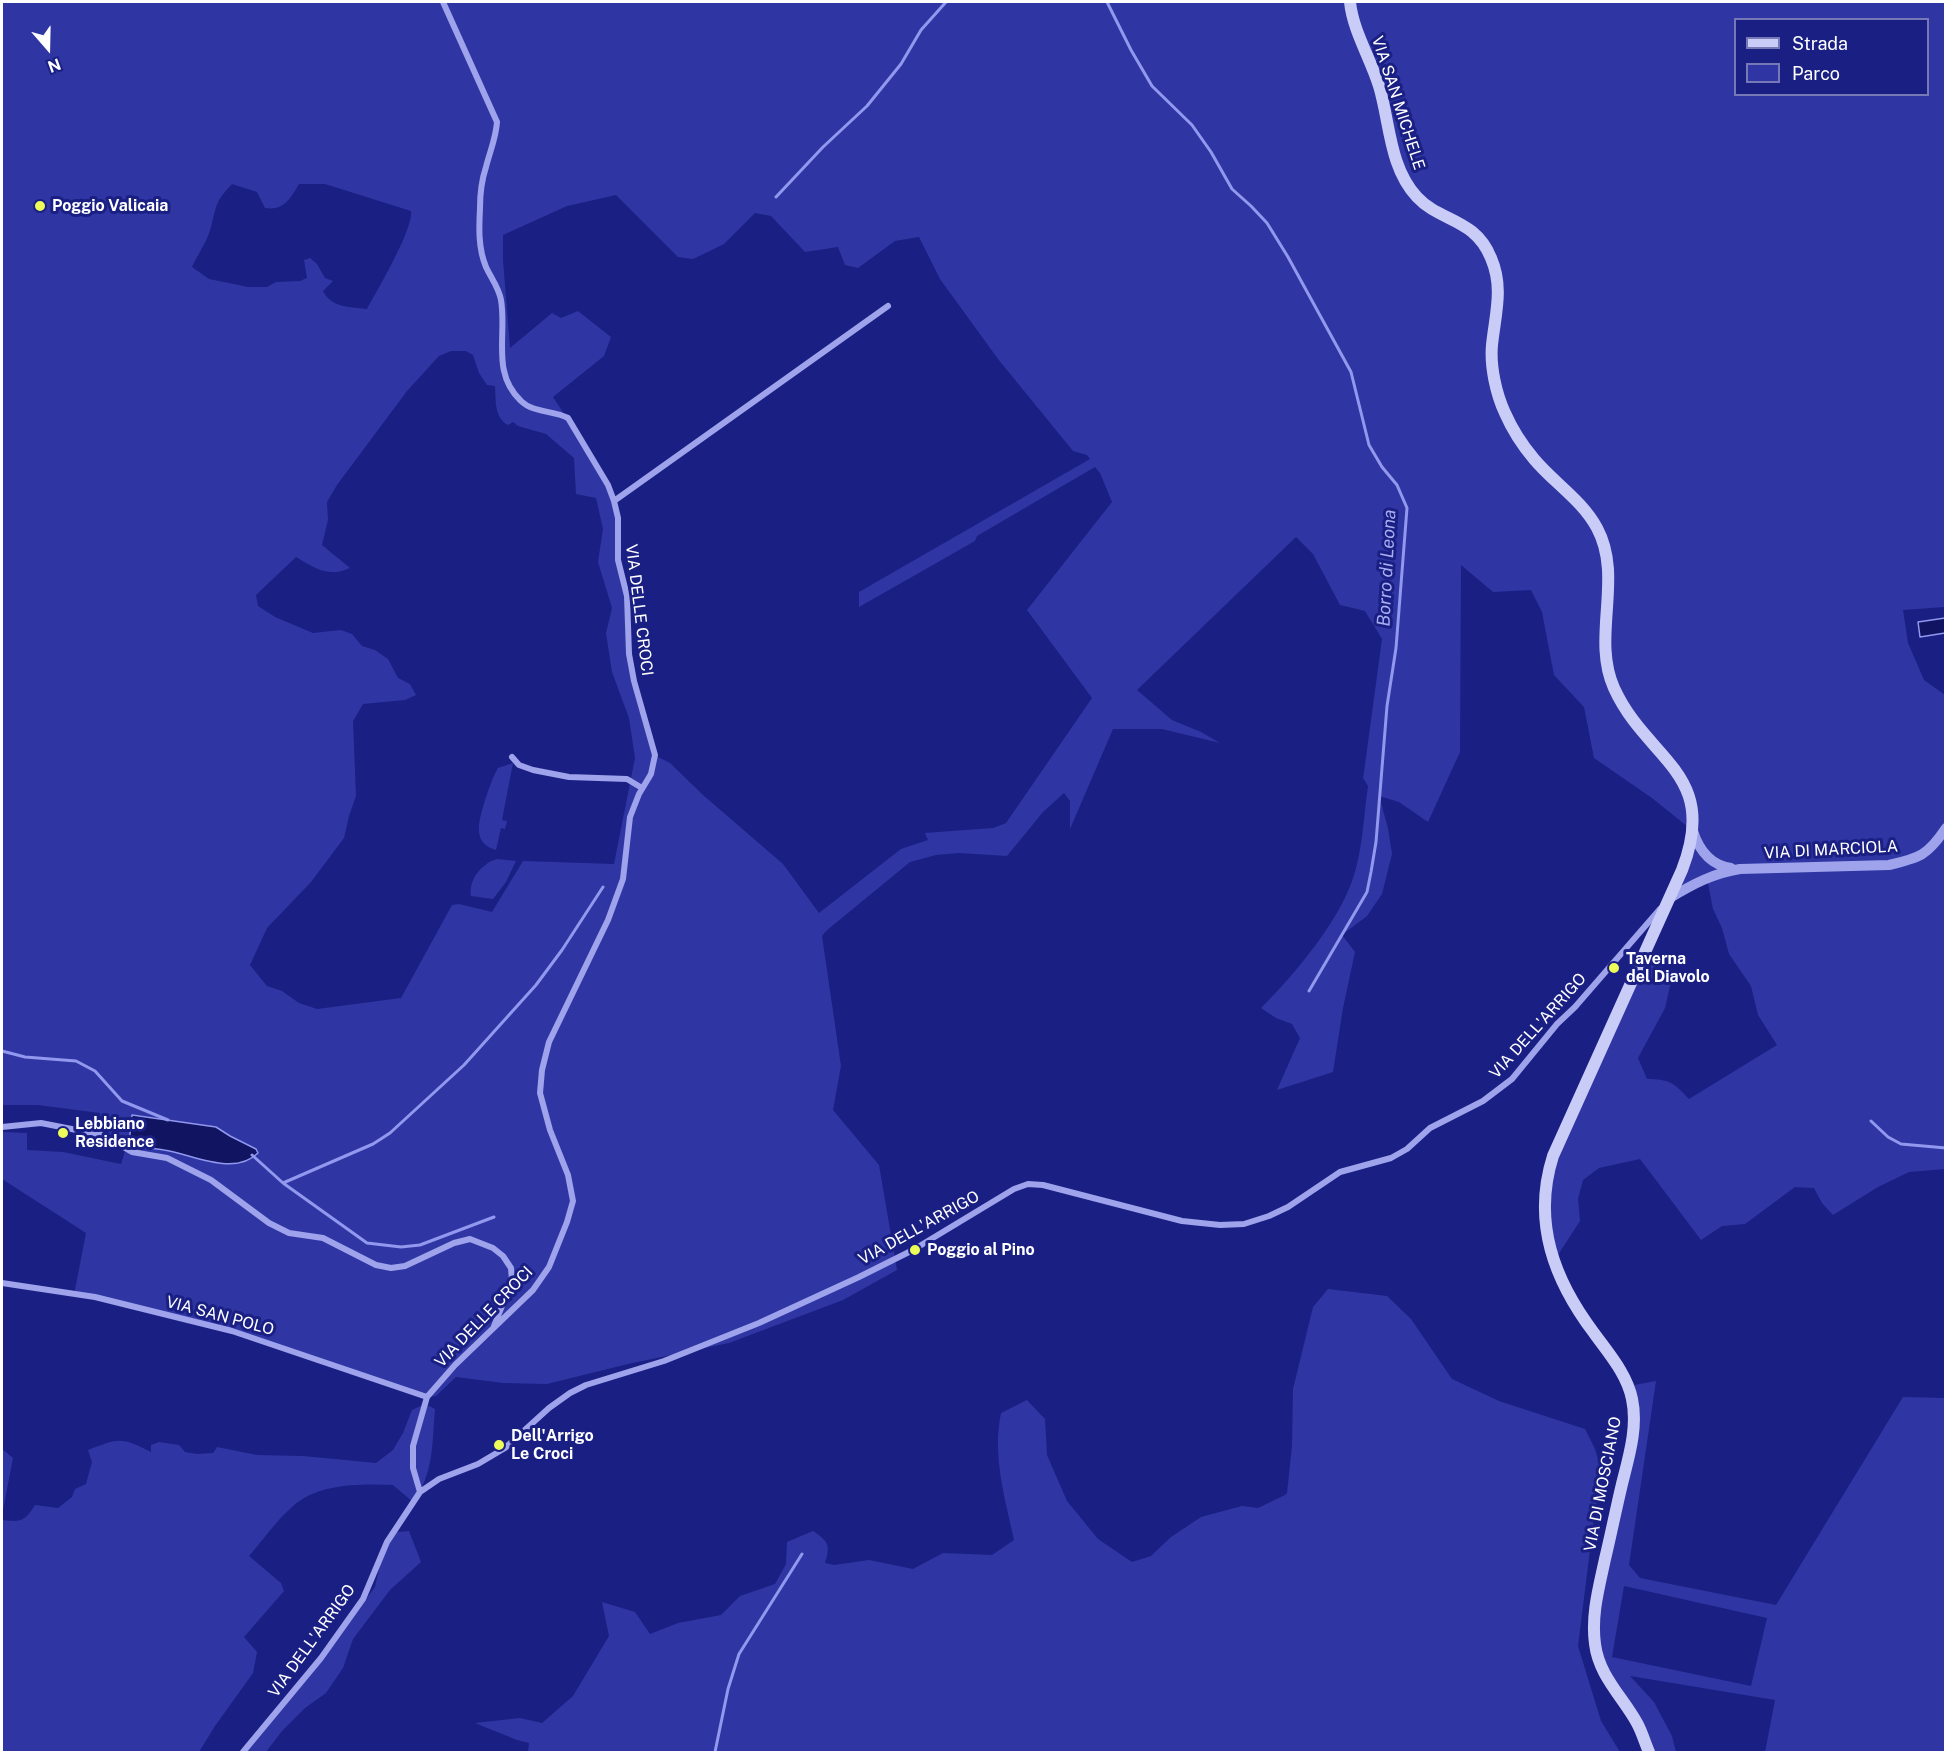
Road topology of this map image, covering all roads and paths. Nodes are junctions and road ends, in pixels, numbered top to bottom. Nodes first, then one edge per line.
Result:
1 (443, 2) edge
2 (1350, 2) edge
3 (888, 306) dead end
4 (614, 501) junction
5 (512, 757) dead end
6 (642, 788) junction
7 (1946, 828) edge
8 (1693, 831) junction
9 (1740, 869) junction
10 (1670, 898) junction
11 (2, 1127) edge
12 (2, 1283) edge
13 (492, 1329) junction
14 (427, 1397) junction
15 (420, 1492) junction
16 (243, 1752) edge
17 (1649, 1752) edge

1 - 4 street, VIA DELLE CROCI
2 - 8 main road, VIA SAN MICHELE
3 - 4 street
4 - 6 street, VIA DELLE CROCI
5 - 6 street
6 - 13 street, VIA DELLE CROCI
7 - 9 street, VIA DI MARCIOLA
8 - 9 street, VIA DI MARCIOLA
8 - 10 main road, VIA SAN MICHELE
9 - 10 street, VIA DI MARCIOLA
10 - 15 street, VIA DELL'ARRIGO
10 - 17 main road, VIA DI MOSCIANO
11 - 13 street
12 - 14 street, VIA SAN POLO
13 - 14 street, VIA DELLE CROCI
14 - 15 street, VIA DELLE CROCI
15 - 16 street, VIA DELL'ARRIGO

